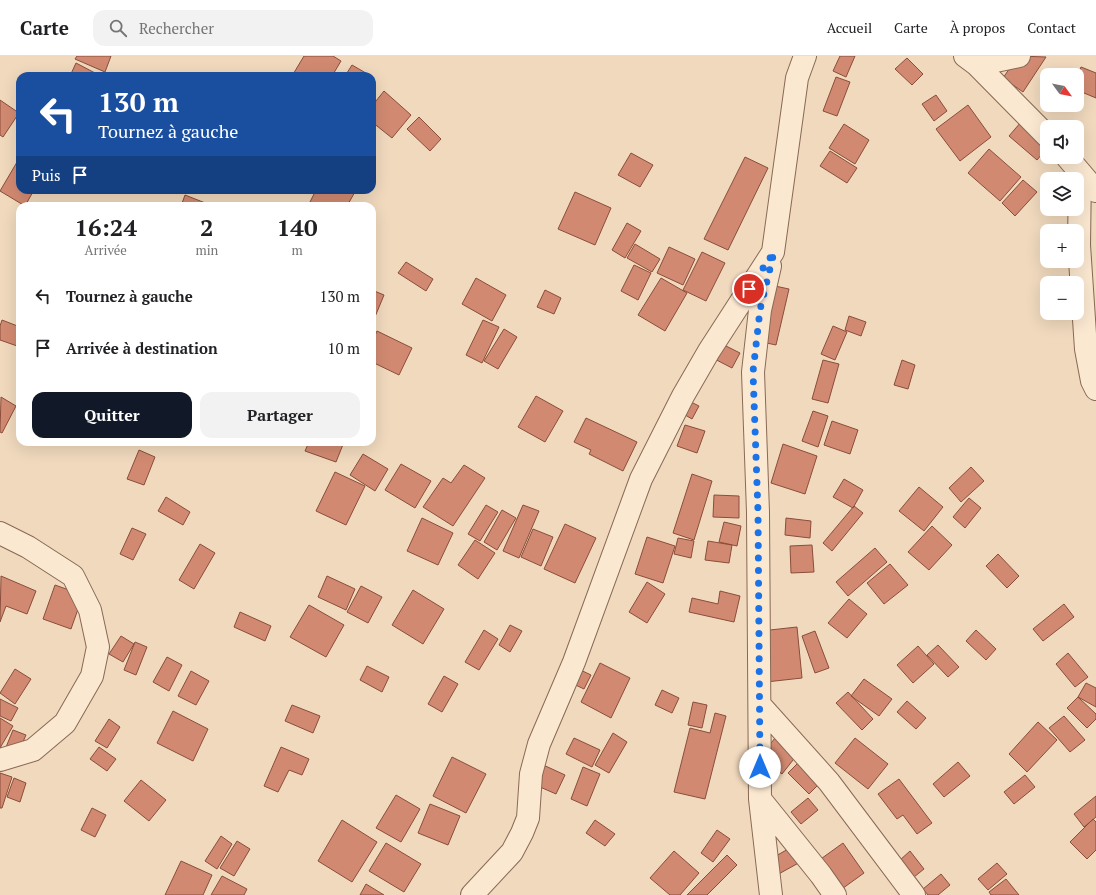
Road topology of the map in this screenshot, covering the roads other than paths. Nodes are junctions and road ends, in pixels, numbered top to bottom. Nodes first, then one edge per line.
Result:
1 (805, 56) edge
2 (1018, 56) edge
3 (971, 60) edge
4 (1040, 129) edge
5 (1073, 165) edge
6 (1096, 191) edge
7 (774, 252) junction
8 (1096, 389) edge
9 (0, 533) edge
10 (760, 705) junction
11 (0, 760) edge
12 (760, 799) junction
13 (472, 895) edge
14 (771, 895) edge
15 (835, 895) edge
16 (914, 895) edge

1 - 7 street
2 - 3 street
3 - 4 street
5 - 6 street
5 - 8 street
7 - 10 street
7 - 13 street
9 - 11 street
10 - 12 street
10 - 16 street
12 - 14 street
12 - 15 street

